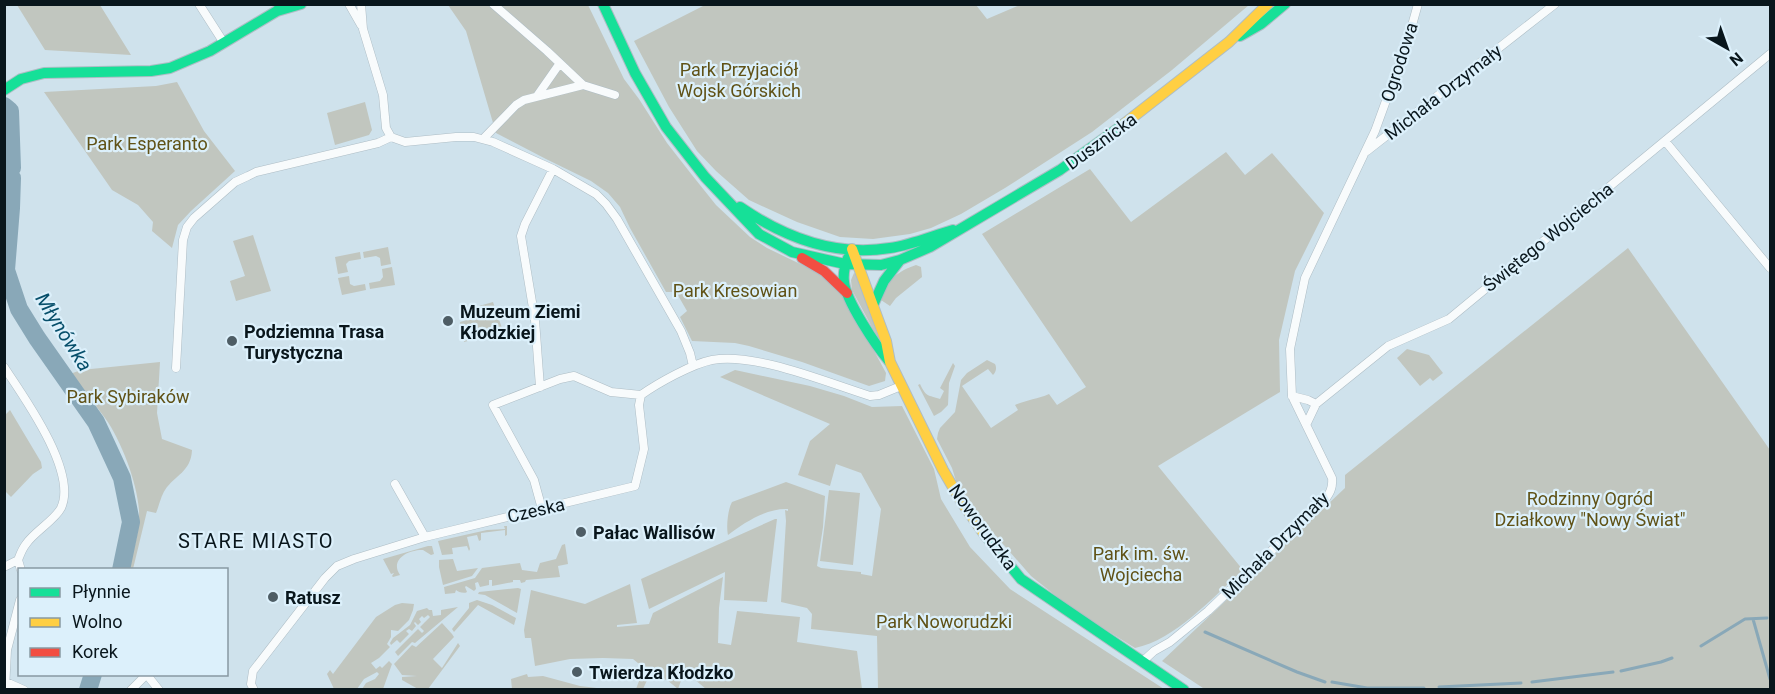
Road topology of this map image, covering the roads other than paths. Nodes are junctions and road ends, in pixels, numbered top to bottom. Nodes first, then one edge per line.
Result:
1 (199, 4) edge
2 (301, 4) edge
3 (349, 4) edge
4 (361, 4) edge
5 (493, 4) edge
6 (603, 4) edge
7 (1268, 4) edge
8 (1285, 4) edge
9 (1418, 4) edge
10 (1555, 4) edge
11 (280, 8) edge
12 (363, 29) junction
13 (1229, 42) junction
14 (224, 44) junction
15 (1770, 54) edge
16 (560, 63) junction
17 (583, 85) junction
18 (8, 87) edge
19 (615, 95) dead end
20 (537, 96) junction
21 (391, 136) junction
22 (484, 138) junction
23 (1665, 141) junction
24 (1365, 152) junction
25 (553, 169) junction
26 (727, 200) junction
27 (964, 226) junction
28 (852, 249) junction
29 (792, 252) junction
30 (900, 261) junction
31 (845, 264) junction
32 (857, 264) junction
33 (1770, 268) edge
34 (848, 295) junction
35 (873, 306) junction
36 (890, 362) junction
37 (693, 366) junction
38 (4, 367) edge
39 (176, 368) dead end
40 (901, 386) junction
41 (540, 387) junction
42 (641, 395) junction
43 (1292, 396) junction
44 (1316, 405) junction
45 (1307, 423) junction
46 (395, 484) dead end
47 (542, 509) junction
48 (425, 537) junction
49 (18, 561) junction
50 (4, 567) edge
51 (20, 568) edge
52 (18, 608) edge
53 (1142, 662) junction
54 (5, 666) edge
55 (146, 676) edge
56 (148, 676) edge
57 (5, 686) edge
58 (24, 690) edge
59 (131, 690) edge
60 (159, 690) edge
61 (254, 690) edge
62 (1184, 690) edge

1 - 14 street
2 - 11 street
3 - 12 street
4 - 12 street
5 - 16 street
6 - 26 street
7 - 13 street, Dusznicka
8 - 13 street, Dusznicka
9 - 24 street, Ogrodowa
10 - 24 street, Michała Drzymały
11 - 14 street
12 - 21 street
13 - 27 street, Dusznicka
14 - 18 street
15 - 23 street, Świętego Wojciecha
16 - 17 street
16 - 20 street
17 - 19 street
17 - 20 street
20 - 22 street
21 - 22 street
21 - 39 street
22 - 25 street
23 - 33 street
23 - 44 street, Świętego Wojciecha
24 - 43 street, Michała Drzymały
25 - 37 street
25 - 41 street
26 - 28 street, Dusznicka
26 - 29 street
27 - 28 street, Dusznicka
27 - 30 street, Dusznicka
28 - 31 street
28 - 32 street, Noworudzka
29 - 31 street, Dusznicka
29 - 34 street
30 - 32 street, Dusznicka
30 - 35 street
31 - 32 street, Dusznicka
31 - 34 street, Noworudzka
32 - 35 street, Noworudzka
34 - 36 street, Noworudzka
35 - 36 street, Noworudzka
36 - 40 street, Noworudzka
37 - 40 street
37 - 42 street
38 - 49 street
40 - 53 street, Noworudzka
41 - 42 street
41 - 47 street
42 - 47 street, Czeska
43 - 44 street
43 - 45 street, Michała Drzymały
44 - 45 street, Świętego Wojciecha
45 - 53 street, Michała Drzymały
46 - 48 street
47 - 48 street, Czeska
48 - 61 street, Czeska
49 - 50 street
49 - 51 street
52 - 54 street
53 - 62 street, Noworudzka
54 - 57 street
55 - 59 street
56 - 60 street
57 - 58 street

